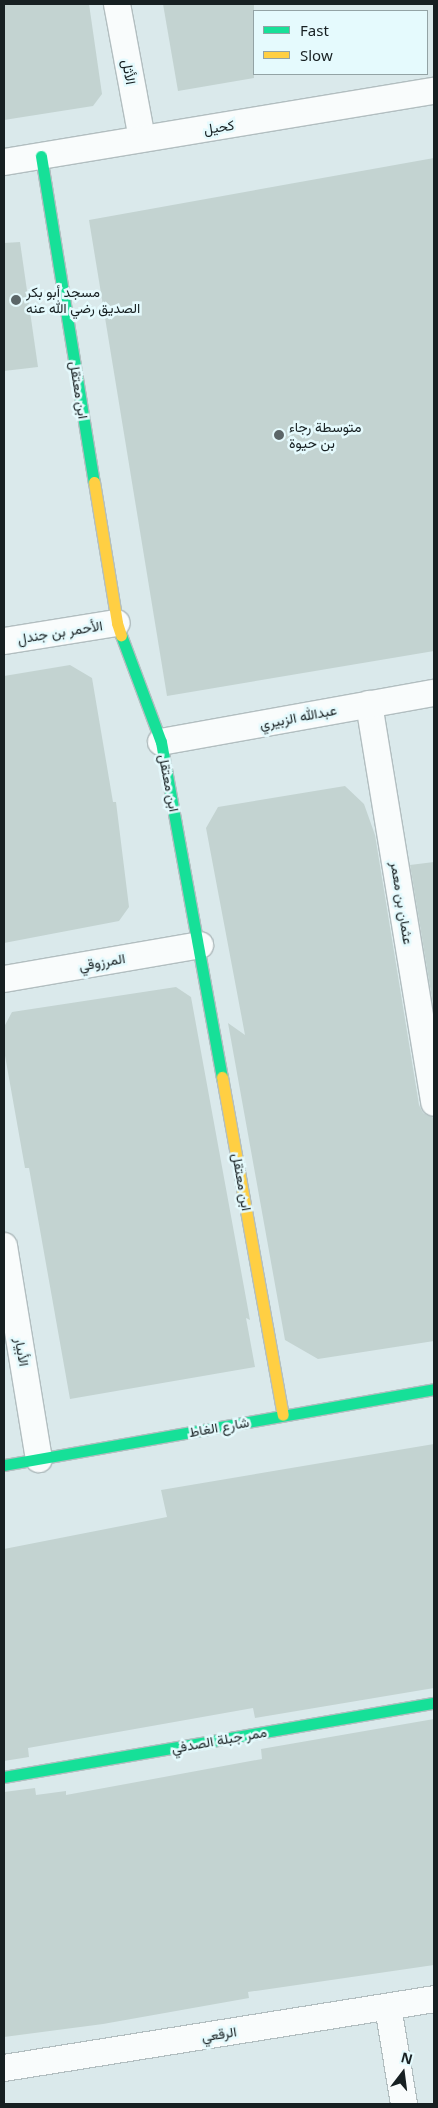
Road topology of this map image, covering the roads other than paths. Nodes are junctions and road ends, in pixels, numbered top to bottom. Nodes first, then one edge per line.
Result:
1 (117, 4) edge
2 (434, 91) edge
3 (142, 139) junction
4 (41, 156) junction
5 (4, 162) edge
6 (116, 624) junction
7 (4, 641) edge
8 (434, 693) edge
9 (369, 704) junction
10 (161, 742) junction
11 (200, 945) junction
12 (4, 979) edge
13 (434, 1103) edge
14 (4, 1246) edge
15 (434, 1389) edge
16 (283, 1415) junction
17 (39, 1459) junction
18 (4, 1465) edge
19 (434, 1703) edge
20 (4, 1777) edge
21 (434, 1999) edge
22 (388, 2007) junction
23 (4, 2068) edge
24 (404, 2104) edge

1 - 3 street, الأثل
2 - 3 street, كحيل
3 - 4 street, كحيل
4 - 5 street, كحيل
4 - 6 street, ابن معتقل
6 - 7 street, الأحمر بن جندل
6 - 10 street, ابن معتقل
8 - 9 street, عبدالله الزبيري
9 - 10 street, عبدالله الزبيري
9 - 13 street, عثمان بن معمر
10 - 11 street, ابن معتقل
11 - 12 street, المرزوقي
11 - 16 street, ابن معتقل
14 - 17 street, الأبيار
15 - 16 street, شارع الغاط
16 - 17 street, شارع الغاط
17 - 18 street, شارع الغاط
19 - 20 street, ممر جبلة الصدفي
21 - 22 street, الرقعي
22 - 23 street, الرقعي
22 - 24 street

